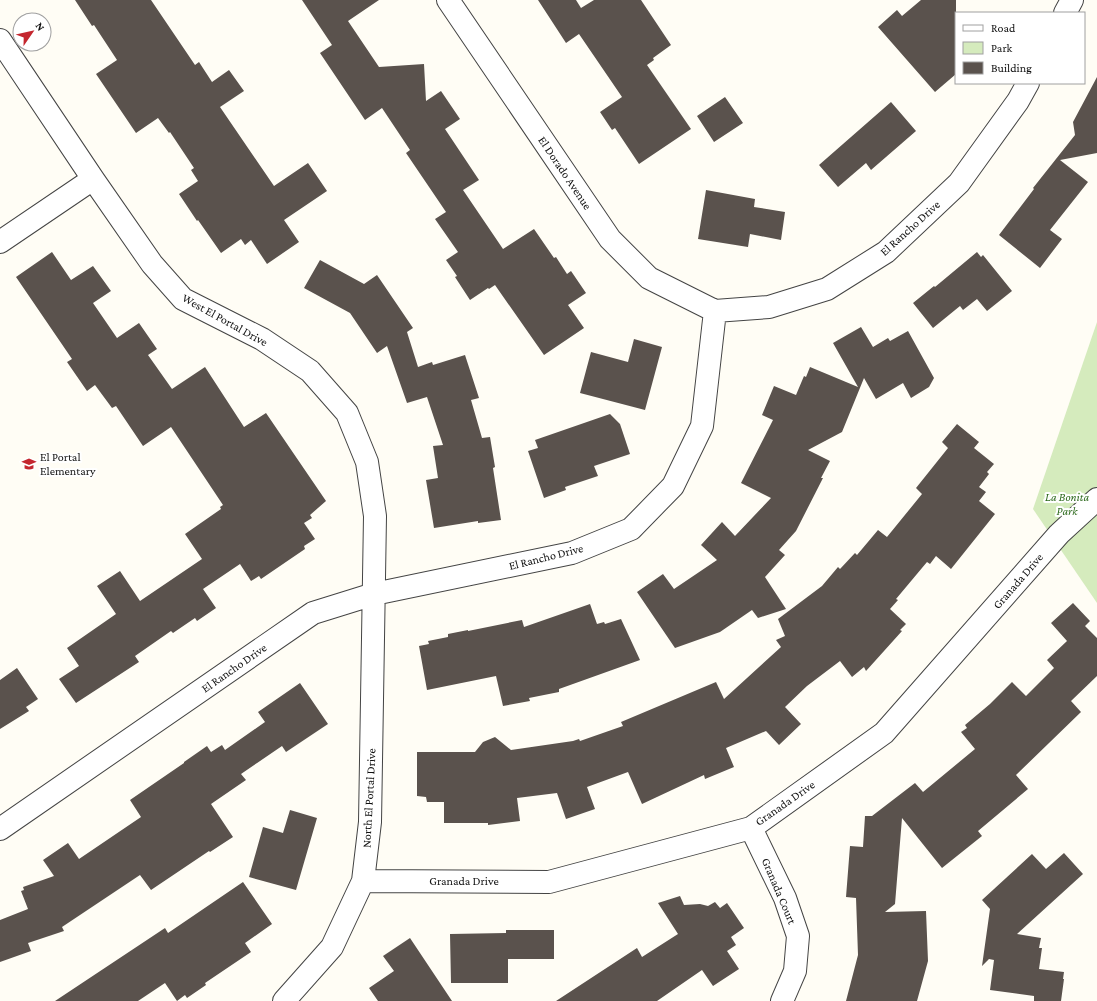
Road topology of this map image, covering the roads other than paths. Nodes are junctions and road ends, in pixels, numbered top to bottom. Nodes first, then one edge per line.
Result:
1 (448, 0) edge
2 (1072, 0) edge
3 (1066, 12) edge
4 (0, 40) edge
5 (1027, 84) edge
6 (93, 179) junction
7 (0, 242) edge
8 (715, 311) junction
9 (1097, 499) edge
10 (374, 594) junction
11 (751, 828) junction
12 (0, 829) edge
13 (363, 881) junction
14 (284, 1001) edge
15 (782, 1001) edge

1 - 8 street, El Dorado Avenue
2 - 3 street
4 - 6 street, West El Portal Drive
5 - 8 street, El Rancho Drive
6 - 7 street
6 - 10 street, West El Portal Drive
8 - 10 street, El Rancho Drive
9 - 11 street, Granada Drive
10 - 12 street, El Rancho Drive
10 - 13 street, North El Portal Drive
11 - 13 street, Granada Drive
11 - 15 street, Granada Court
13 - 14 street, North El Portal Drive

